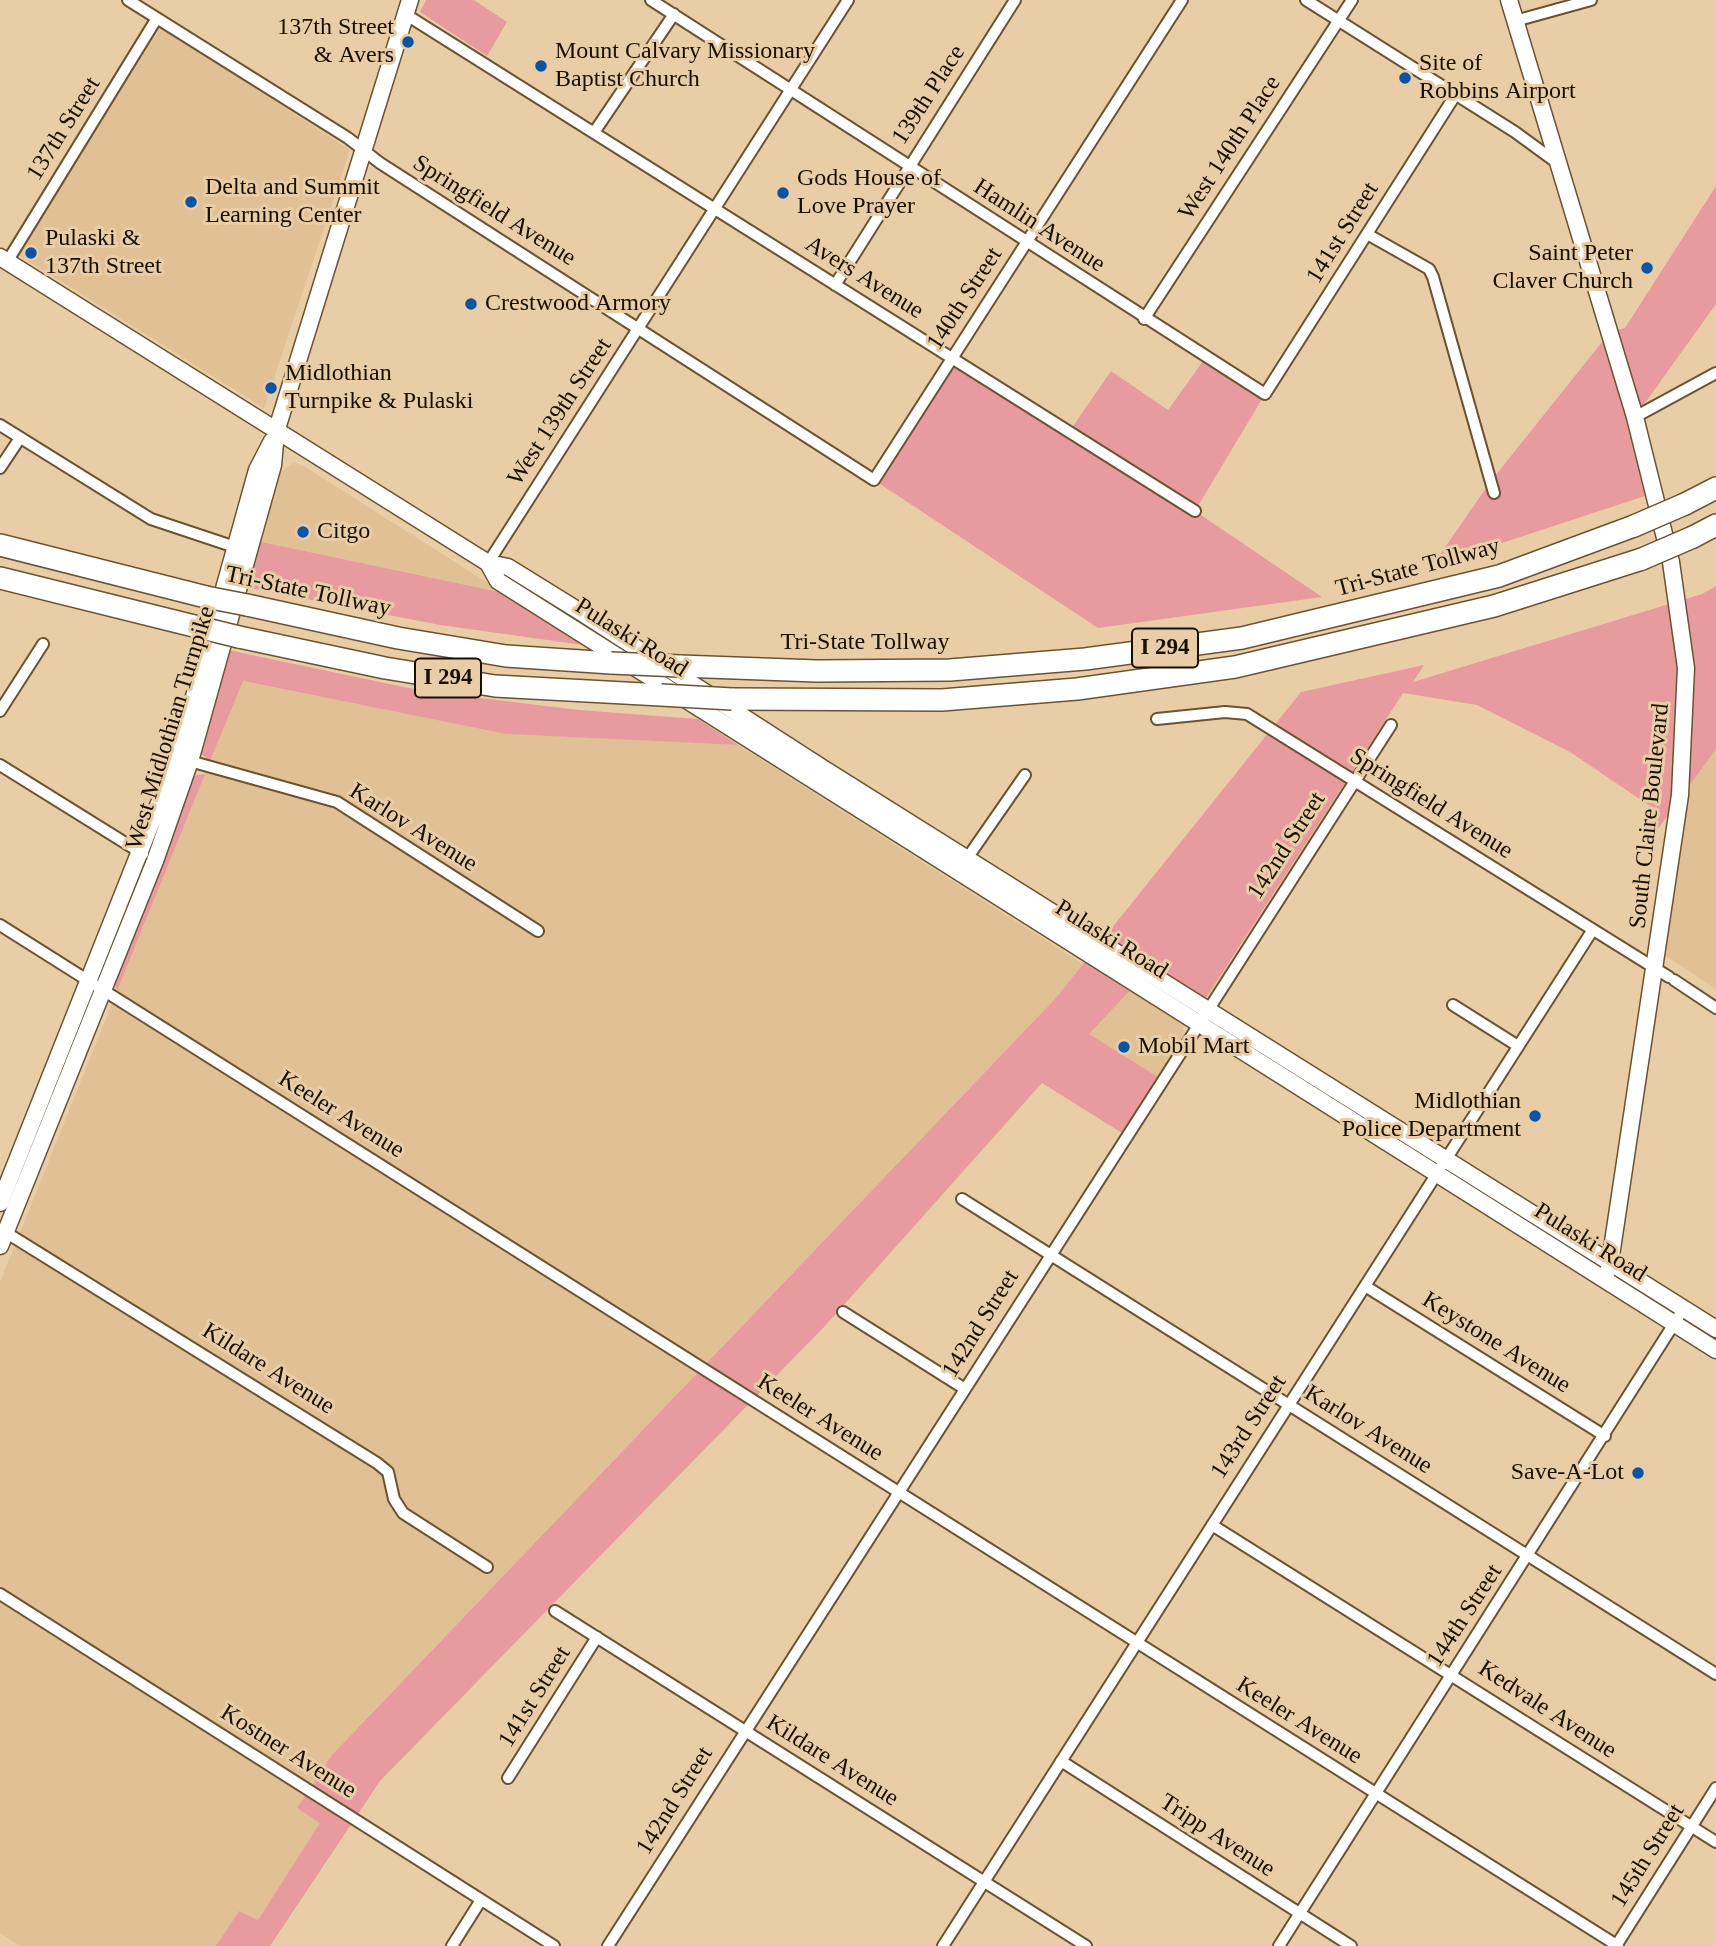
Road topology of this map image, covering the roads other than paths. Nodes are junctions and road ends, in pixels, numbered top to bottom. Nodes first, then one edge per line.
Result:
1 (128, 0) edge
2 (651, 0) edge
3 (848, 0) edge
4 (1015, 0) edge
5 (1306, 0) edge
6 (1352, 0) edge
7 (1509, 0) edge
8 (1591, 0) edge
9 (1180, 1) edge
10 (407, 7) edge
11 (674, 14) junction
12 (157, 18) junction
13 (1338, 20) junction
14 (1515, 21) junction
15 (791, 89) junction
16 (1456, 94) junction
17 (595, 131) junction
18 (363, 150) junction
19 (1556, 162) junction
20 (909, 166) junction
21 (715, 209) junction
22 (1367, 234) junction
23 (1027, 243) junction
24 (4, 259) edge
25 (835, 285) junction
26 (1144, 318) junction
27 (638, 328) junction
28 (952, 358) junction
29 (1716, 373) edge
30 (1265, 394) joint
31 (1635, 417) junction
32 (0, 425) edge
33 (276, 432) junction
34 (20, 438) junction
35 (0, 468) edge
36 (874, 480) joint
37 (1716, 488) edge
38 (1494, 494) dead end
39 (1195, 511) dead end
40 (1716, 525) edge
41 (0, 545) edge
42 (235, 547) junction
43 (488, 564) junction
44 (0, 578) edge
45 (43, 644) dead end
46 (0, 711) edge
47 (1157, 719) dead end
48 (1391, 724) dead end
49 (183, 760) junction
50 (0, 765) edge
51 (1026, 775) dead end
52 (1355, 780) junction
53 (140, 852) junction
54 (968, 858) junction
55 (155, 861) junction
56 (0, 925) edge
57 (1591, 930) junction
58 (538, 931) dead end
59 (1666, 975) junction
60 (95, 985) junction
61 (1453, 1005) dead end
62 (1716, 1007) edge
63 (1203, 1017) junction
64 (1518, 1046) junction
65 (1441, 1165) junction
66 (962, 1199) dead end
67 (0, 1203) edge
68 (2, 1235) edge
69 (1050, 1254) junction
70 (1611, 1261) junction
71 (1606, 1280) junction
72 (1364, 1286) junction
73 (1685, 1308) junction
74 (843, 1312) dead end
75 (1674, 1324) junction
76 (1716, 1329) edge
77 (1716, 1350) edge
78 (965, 1389) junction
79 (1289, 1405) junction
80 (1605, 1436) junction
81 (898, 1492) junction
82 (1212, 1525) junction
83 (1528, 1556) junction
84 (487, 1567) dead end
85 (0, 1594) edge
86 (555, 1611) dead end
87 (597, 1637) junction
88 (1137, 1643) junction
89 (1452, 1674) junction
90 (1716, 1674) edge
91 (745, 1731) junction
92 (1061, 1761) junction
93 (508, 1778) dead end
94 (1716, 1788) edge
95 (1374, 1794) junction
96 (1691, 1827) junction
97 (1716, 1842) edge
98 (984, 1882) junction
99 (481, 1900) junction
100 (1299, 1914) junction
101 (452, 1946) edge
102 (554, 1946) edge
103 (608, 1946) edge
104 (943, 1946) edge
105 (1086, 1946) edge
106 (1279, 1946) edge
107 (1351, 1946) edge
108 (1617, 1946) edge

1 - 12 street, Springfield Avenue
2 - 11 street, Hamlin Avenue
3 - 15 street, West 139th Street
4 - 20 street, 139th Place
5 - 13 street
6 - 13 street, West 140th Place
7 - 14 main road, South Claire Boulevard
8 - 14 street
9 - 23 street, 140th Street
10 - 17 street, Avers Avenue
10 - 18 main road
11 - 15 street, Hamlin Avenue
11 - 17 street
12 - 18 street, Springfield Avenue
12 - 24 street, 137th Street
13 - 16 street
13 - 26 street, West 140th Place
14 - 19 main road, South Claire Boulevard
15 - 20 street, Hamlin Avenue
15 - 21 street, West 139th Street
16 - 19 street
16 - 22 street, 141st Street
17 - 21 street, Avers Avenue
18 - 27 street, Springfield Avenue
18 - 33 main road
19 - 31 main road, South Claire Boulevard
20 - 23 street, Hamlin Avenue
20 - 25 street, 139th Place
21 - 25 street, Avers Avenue
21 - 27 street, West 139th Street
22 - 30 street, 141st Street
22 - 38 street
23 - 26 street, Hamlin Avenue
23 - 28 street, 140th Street
24 - 33 main road, Pulaski Road
25 - 28 street, Avers Avenue
26 - 30 street, Hamlin Avenue
27 - 36 street, Springfield Avenue
27 - 43 street, West 139th Street
28 - 36 street, 140th Street
28 - 39 street, Avers Avenue
29 - 31 street
31 - 59 main road, South Claire Boulevard
32 - 34 street
33 - 42 main road, West Midlothian Turnpike
33 - 43 main road, Pulaski Road
33 - 49 main road, West Midlothian Turnpike
34 - 35 street
34 - 42 street
37 - 41 highway, Tri-State Tollway / I 294, bridge
40 - 44 highway, I 294, bridge
42 - 49 main road, West Midlothian Turnpike
43 - 54 main road, Pulaski Road
43 - 63 main road, Pulaski Road
45 - 46 street
47 - 52 street, Springfield Avenue
48 - 52 street, 142nd Street
49 - 53 main road, West Midlothian Turnpike
49 - 55 main road, West Midlothian Turnpike
49 - 58 street, Karlov Avenue
50 - 53 street
51 - 54 street
52 - 57 street, Springfield Avenue
52 - 63 street, 142nd Street
53 - 55 street
53 - 60 main road, West Midlothian Turnpike
54 - 63 main road, Pulaski Road
55 - 60 main road, West Midlothian Turnpike
56 - 60 street, Keeler Avenue
57 - 59 street, Springfield Avenue
57 - 64 street, 143rd Street
59 - 62 street, Springfield Avenue
59 - 70 main road, South Claire Boulevard
60 - 67 main road, West Midlothian Turnpike
60 - 68 main road, West Midlothian Turnpike
60 - 81 street, Keeler Avenue
61 - 64 street
63 - 65 main road, Pulaski Road
63 - 69 street, 142nd Street
64 - 65 street, 143rd Street
65 - 70 main road, Pulaski Road
65 - 71 main road, Pulaski Road
65 - 72 street, 143rd Street
66 - 69 street, Karlov Avenue
68 - 84 street, Kildare Avenue
69 - 78 street, 142nd Street
69 - 79 street, Karlov Avenue
70 - 71 main road, South Claire Boulevard
70 - 73 main road, Pulaski Road
71 - 75 main road, Pulaski Road
72 - 79 street, 143rd Street
72 - 80 street, Keystone Avenue
73 - 75 street, 144th Street
73 - 76 main road, Pulaski Road
74 - 78 street
75 - 77 main road, Pulaski Road
75 - 80 street, 144th Street
78 - 81 street, 142nd Street
79 - 82 street, 143rd Street
79 - 83 street, Karlov Avenue
80 - 83 street, 144th Street
81 - 88 street, Keeler Avenue
81 - 91 street, 142nd Street
82 - 88 street, 143rd Street
82 - 89 street, Kedvale Avenue
83 - 89 street, 144th Street
83 - 90 street, Karlov Avenue
85 - 99 street, Kostner Avenue
86 - 87 street, Kildare Avenue
87 - 91 street, Kildare Avenue
87 - 93 street, 141st Street
88 - 92 street, 143rd Street
88 - 95 street, Keeler Avenue
89 - 95 street, 144th Street
89 - 96 street, Kedvale Avenue
91 - 98 street, Kildare Avenue
91 - 103 street, 142nd Street
92 - 98 street, 143rd Street
92 - 100 street, Tripp Avenue
94 - 96 street, 145th Street
95 - 100 street, 144th Street
95 - 108 street, Keeler Avenue
96 - 97 street, Kedvale Avenue
96 - 108 street, 145th Street
98 - 104 street, 143rd Street
98 - 105 street, Kildare Avenue
99 - 101 street
99 - 102 street, Kostner Avenue
100 - 106 street, 144th Street
100 - 107 street, Tripp Avenue

